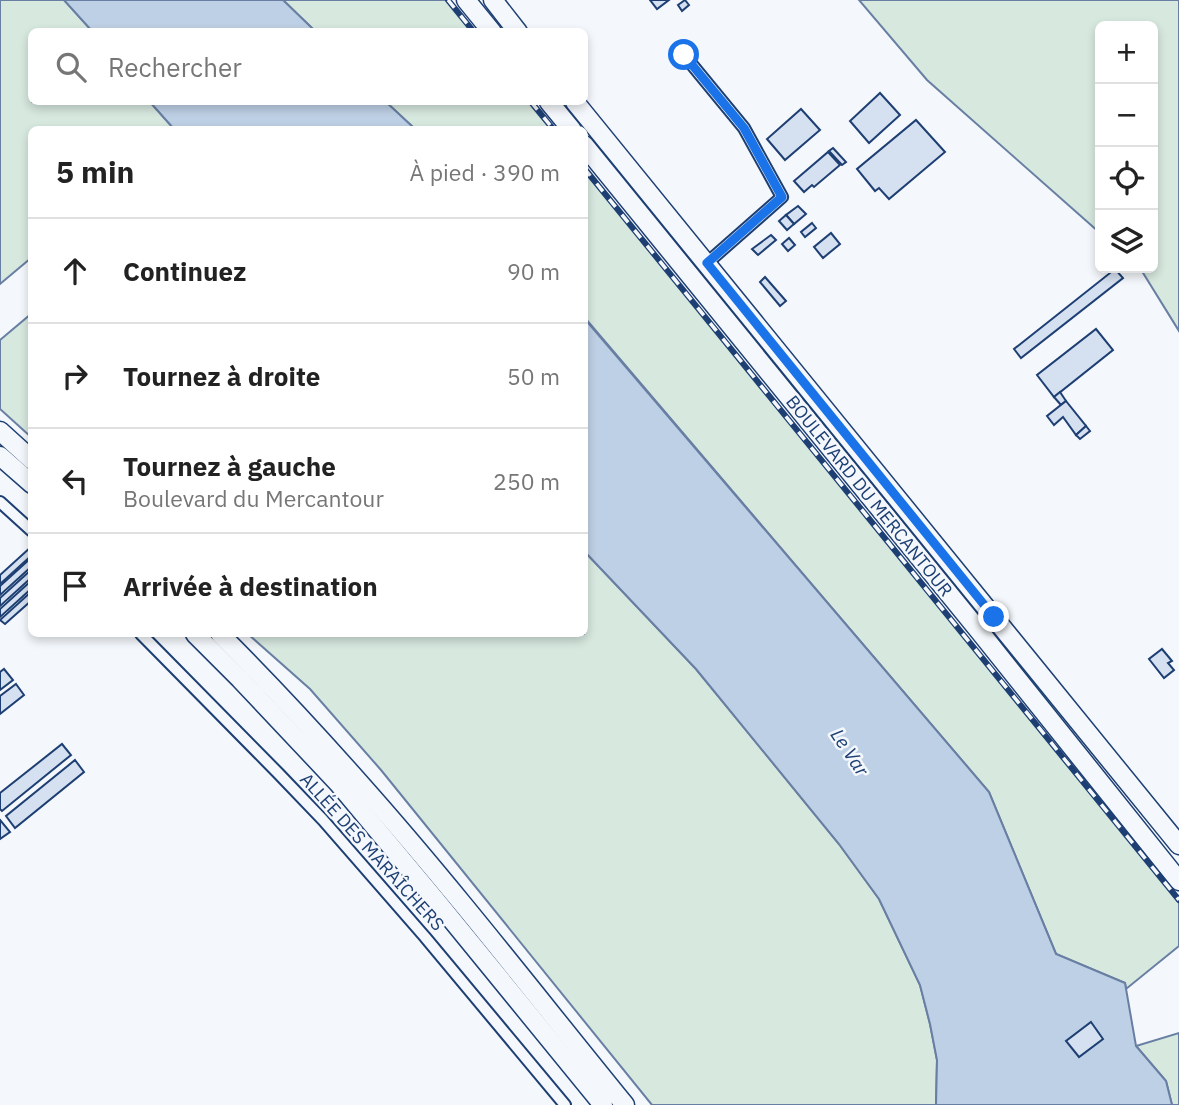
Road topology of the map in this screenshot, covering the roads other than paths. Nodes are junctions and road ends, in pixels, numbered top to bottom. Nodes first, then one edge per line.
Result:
1 (466, 0) edge
2 (493, 0) edge
3 (489, 28) edge
4 (515, 28) edge
5 (684, 55) dead end
6 (551, 105) edge
7 (577, 105) edge
8 (569, 126) edge
9 (588, 150) edge
10 (707, 263) junction
11 (0, 431) edge
12 (0, 456) edge
13 (28, 456) edge
14 (0, 461) edge
15 (28, 481) edge
16 (28, 482) edge
17 (0, 502) edge
18 (28, 527) edge
19 (144, 637) edge
20 (198, 637) edge
21 (223, 637) edge
22 (1179, 845) edge
23 (1179, 881) edge
24 (565, 1105) edge
25 (603, 1105) edge
26 (625, 1105) edge

1 - 3 main road
2 - 4 main road
5 - 10 street
6 - 8 main road
7 - 10 main road, BOULEVARD DU MERCANTOUR
9 - 23 main road, BOULEVARD DU MERCANTOUR
10 - 22 main road, BOULEVARD DU MERCANTOUR
11 - 13 main road
12 - 15 main road
14 - 16 main road
17 - 18 street
19 - 24 street, ALLÉE DES MARAÎCHERS
20 - 25 main road
21 - 26 main road

